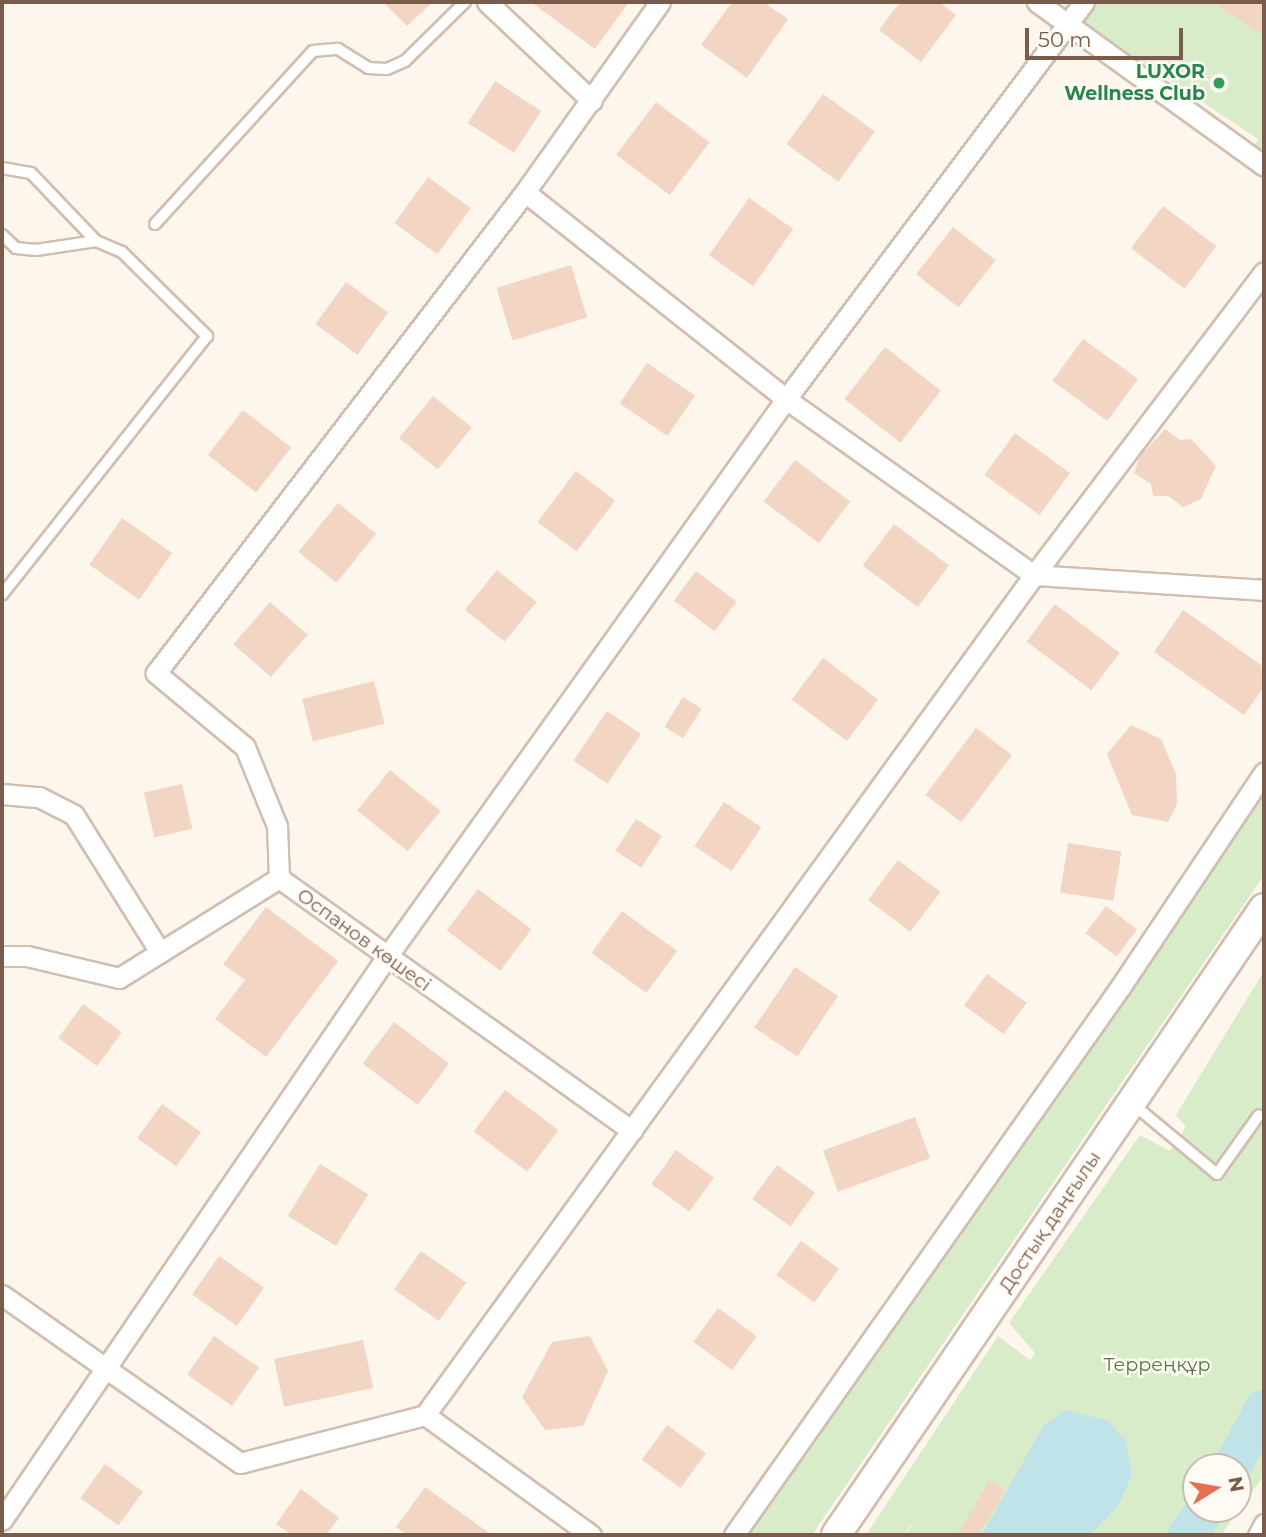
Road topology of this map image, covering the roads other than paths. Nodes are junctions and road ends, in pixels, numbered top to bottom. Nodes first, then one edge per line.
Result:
1 (465, 2) edge
2 (487, 2) edge
3 (660, 2) edge
4 (1037, 2) edge
5 (1084, 2) edge
6 (1065, 25) junction
7 (592, 102) junction
8 (1264, 166) edge
9 (2, 168) edge
10 (525, 192) junction
11 (155, 224) dead end
12 (2, 235) edge
13 (96, 241) junction
14 (1264, 272) edge
15 (786, 399) junction
16 (1034, 575) junction
17 (1264, 590) edge
18 (2, 595) edge
19 (1264, 772) edge
20 (2, 794) edge
21 (279, 878) junction
22 (1264, 908) edge
23 (160, 952) junction
24 (2, 956) edge
25 (386, 958) junction
26 (1131, 1102) junction
27 (1259, 1115) dead end
28 (632, 1131) junction
29 (2, 1295) edge
30 (105, 1364) junction
31 (425, 1415) junction
32 (2, 1520) edge
33 (1264, 1524) edge
34 (591, 1535) edge
35 (734, 1535) edge
36 (836, 1535) edge
37 (1258, 1535) edge

1 - 11 lane
2 - 7 street
3 - 7 street
4 - 6 street
5 - 6 street
6 - 8 street
6 - 15 street
7 - 10 street
9 - 13 lane
10 - 15 street
10 - 21 street
12 - 13 lane
13 - 18 lane
14 - 16 street
15 - 16 street
15 - 25 street
16 - 17 street
16 - 28 street
19 - 35 street
20 - 23 street
21 - 23 street, Оспанов көшесі
21 - 25 street, Оспанов көшесі
22 - 26 main road, Достық даңғылы
23 - 24 street, Оспанов көшесі
25 - 28 street, Оспанов көшесі
25 - 30 street
26 - 27 lane
26 - 36 main road, Достық даңғылы
28 - 31 street
29 - 30 street
30 - 31 street
30 - 32 street
31 - 34 street
33 - 37 street

